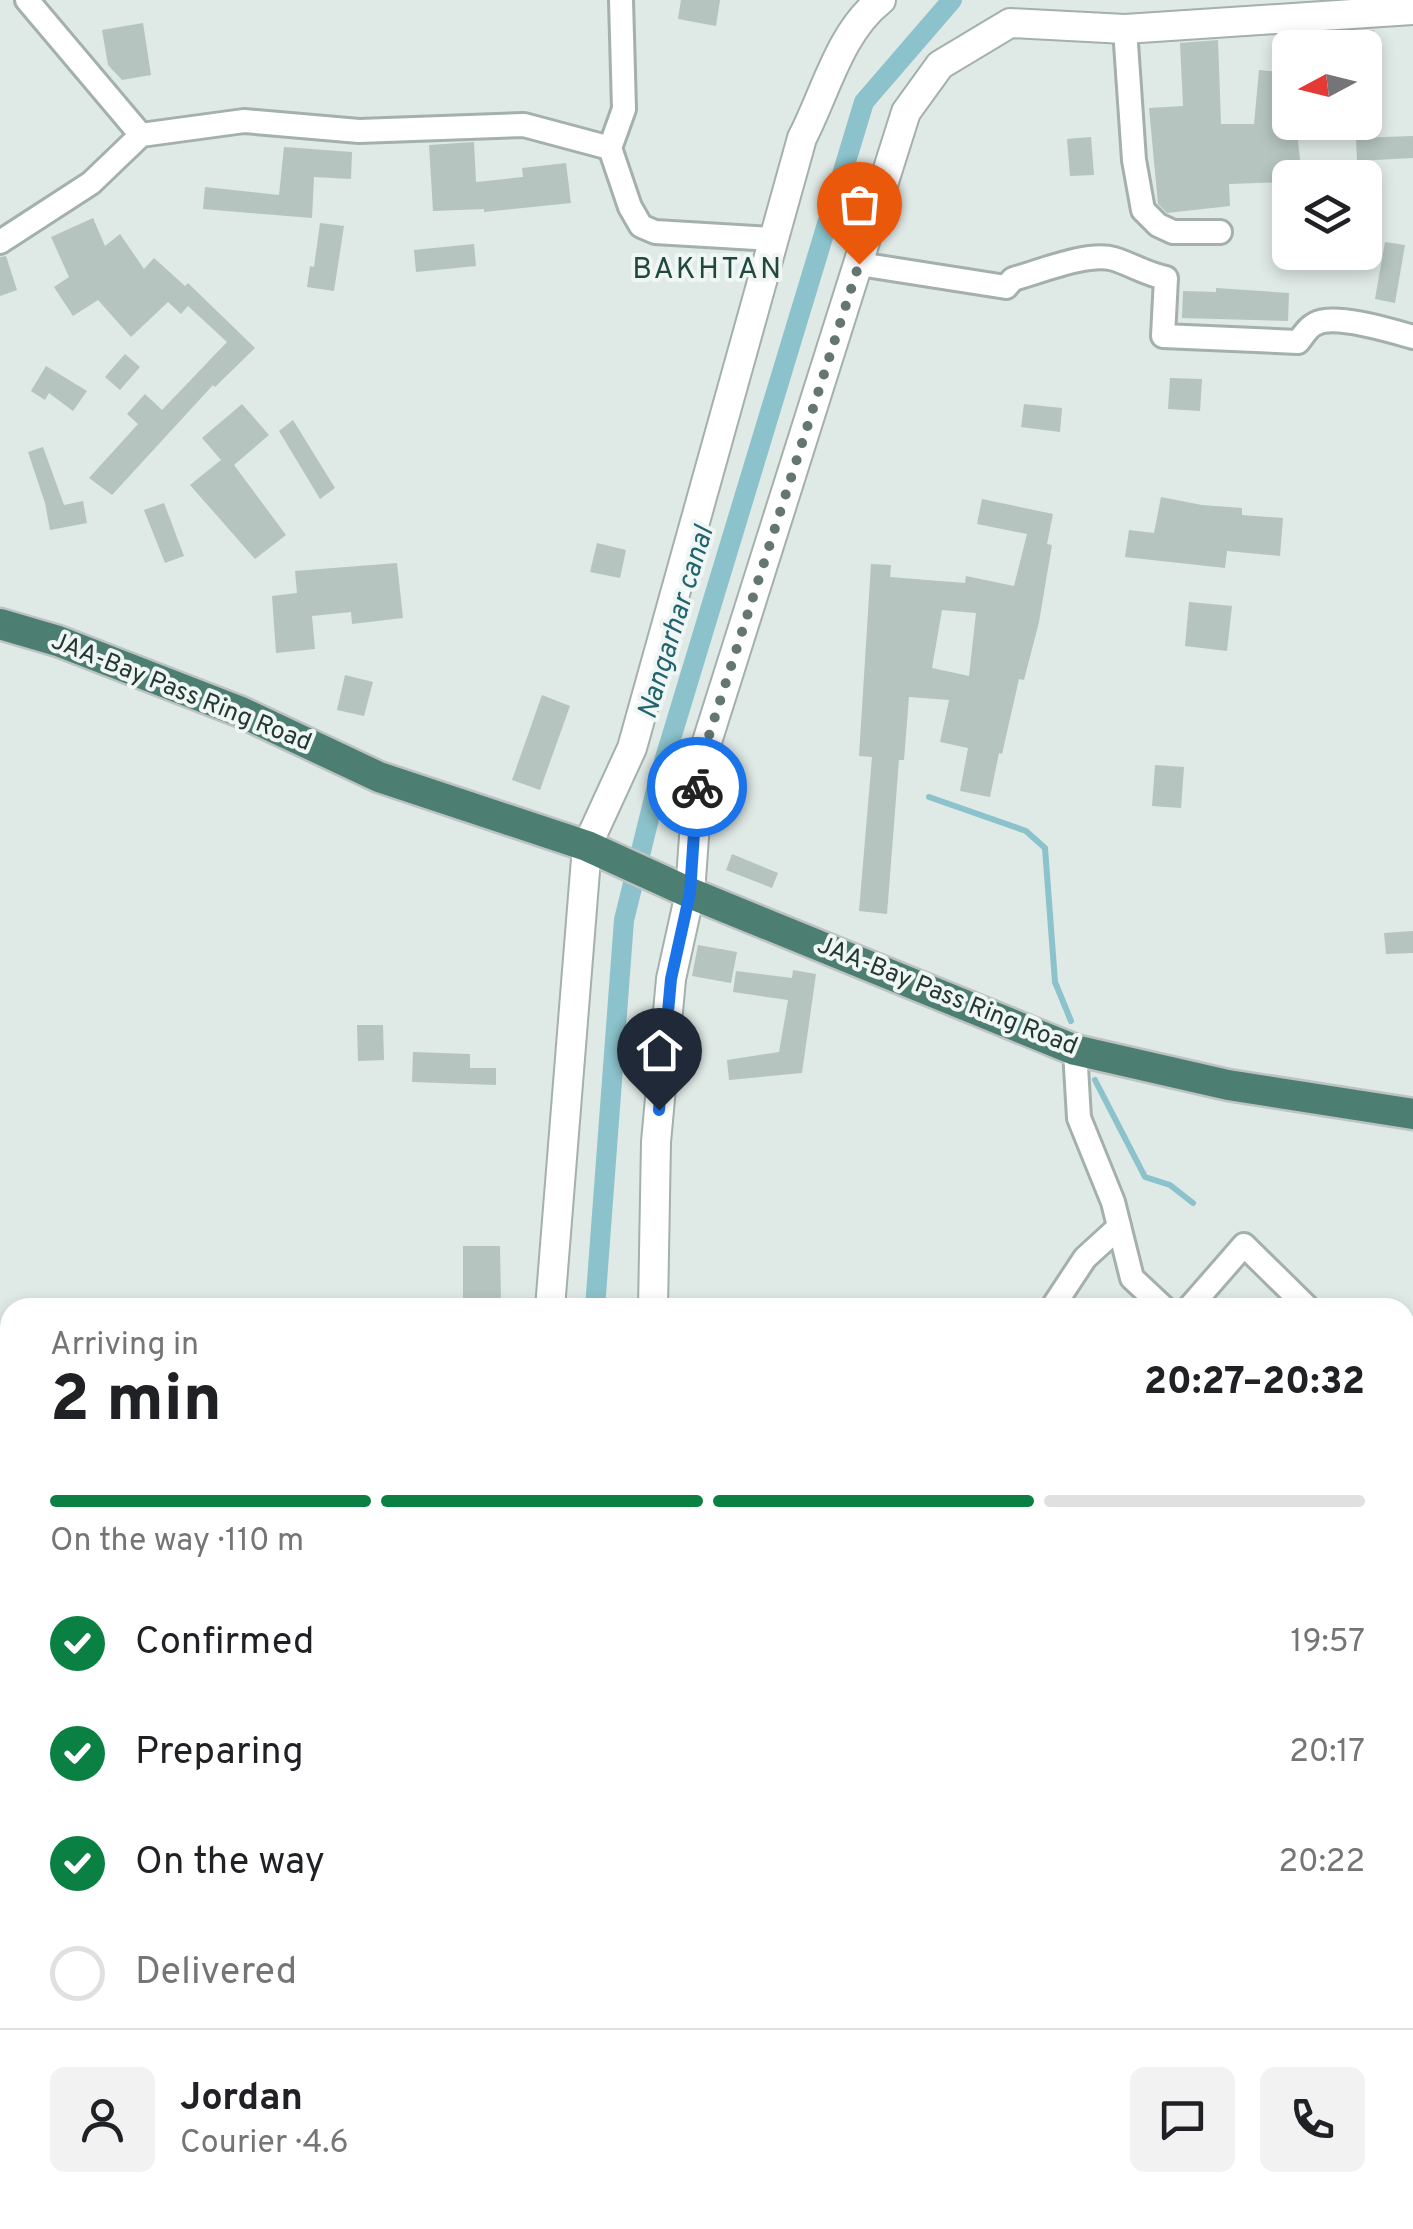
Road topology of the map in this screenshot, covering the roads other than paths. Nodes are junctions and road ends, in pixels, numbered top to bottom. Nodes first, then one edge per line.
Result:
1 (27, 0) edge
2 (621, 0) edge
3 (881, 0) edge
4 (1413, 10) edge
5 (1125, 29) junction
6 (141, 135) junction
7 (610, 148) junction
8 (1220, 232) dead end
9 (773, 239) junction
10 (0, 242) edge
11 (859, 264) junction
12 (1413, 337) edge
13 (0, 624) edge
14 (587, 846) junction
15 (679, 887) junction
16 (1075, 1050) junction
17 (1413, 1114) edge
18 (1119, 1226) junction
19 (551, 1298) edge
20 (653, 1298) edge
21 (1059, 1298) edge
22 (1153, 1298) edge
23 (1198, 1298) edge
24 (1298, 1298) edge

1 - 6 street
2 - 7 street
3 - 9 street
4 - 5 street
5 - 8 street
5 - 11 street
6 - 7 street
6 - 10 street
7 - 9 street
9 - 14 street
11 - 12 street
11 - 15 street
13 - 14 highway, JAA-Bay Pass Ring Road
14 - 15 highway, JAA-Bay Pass Ring Road
14 - 19 street
15 - 16 highway, JAA-Bay Pass Ring Road
15 - 20 street
16 - 17 highway, JAA-Bay Pass Ring Road
16 - 18 street
18 - 21 street
18 - 22 street
23 - 24 street

